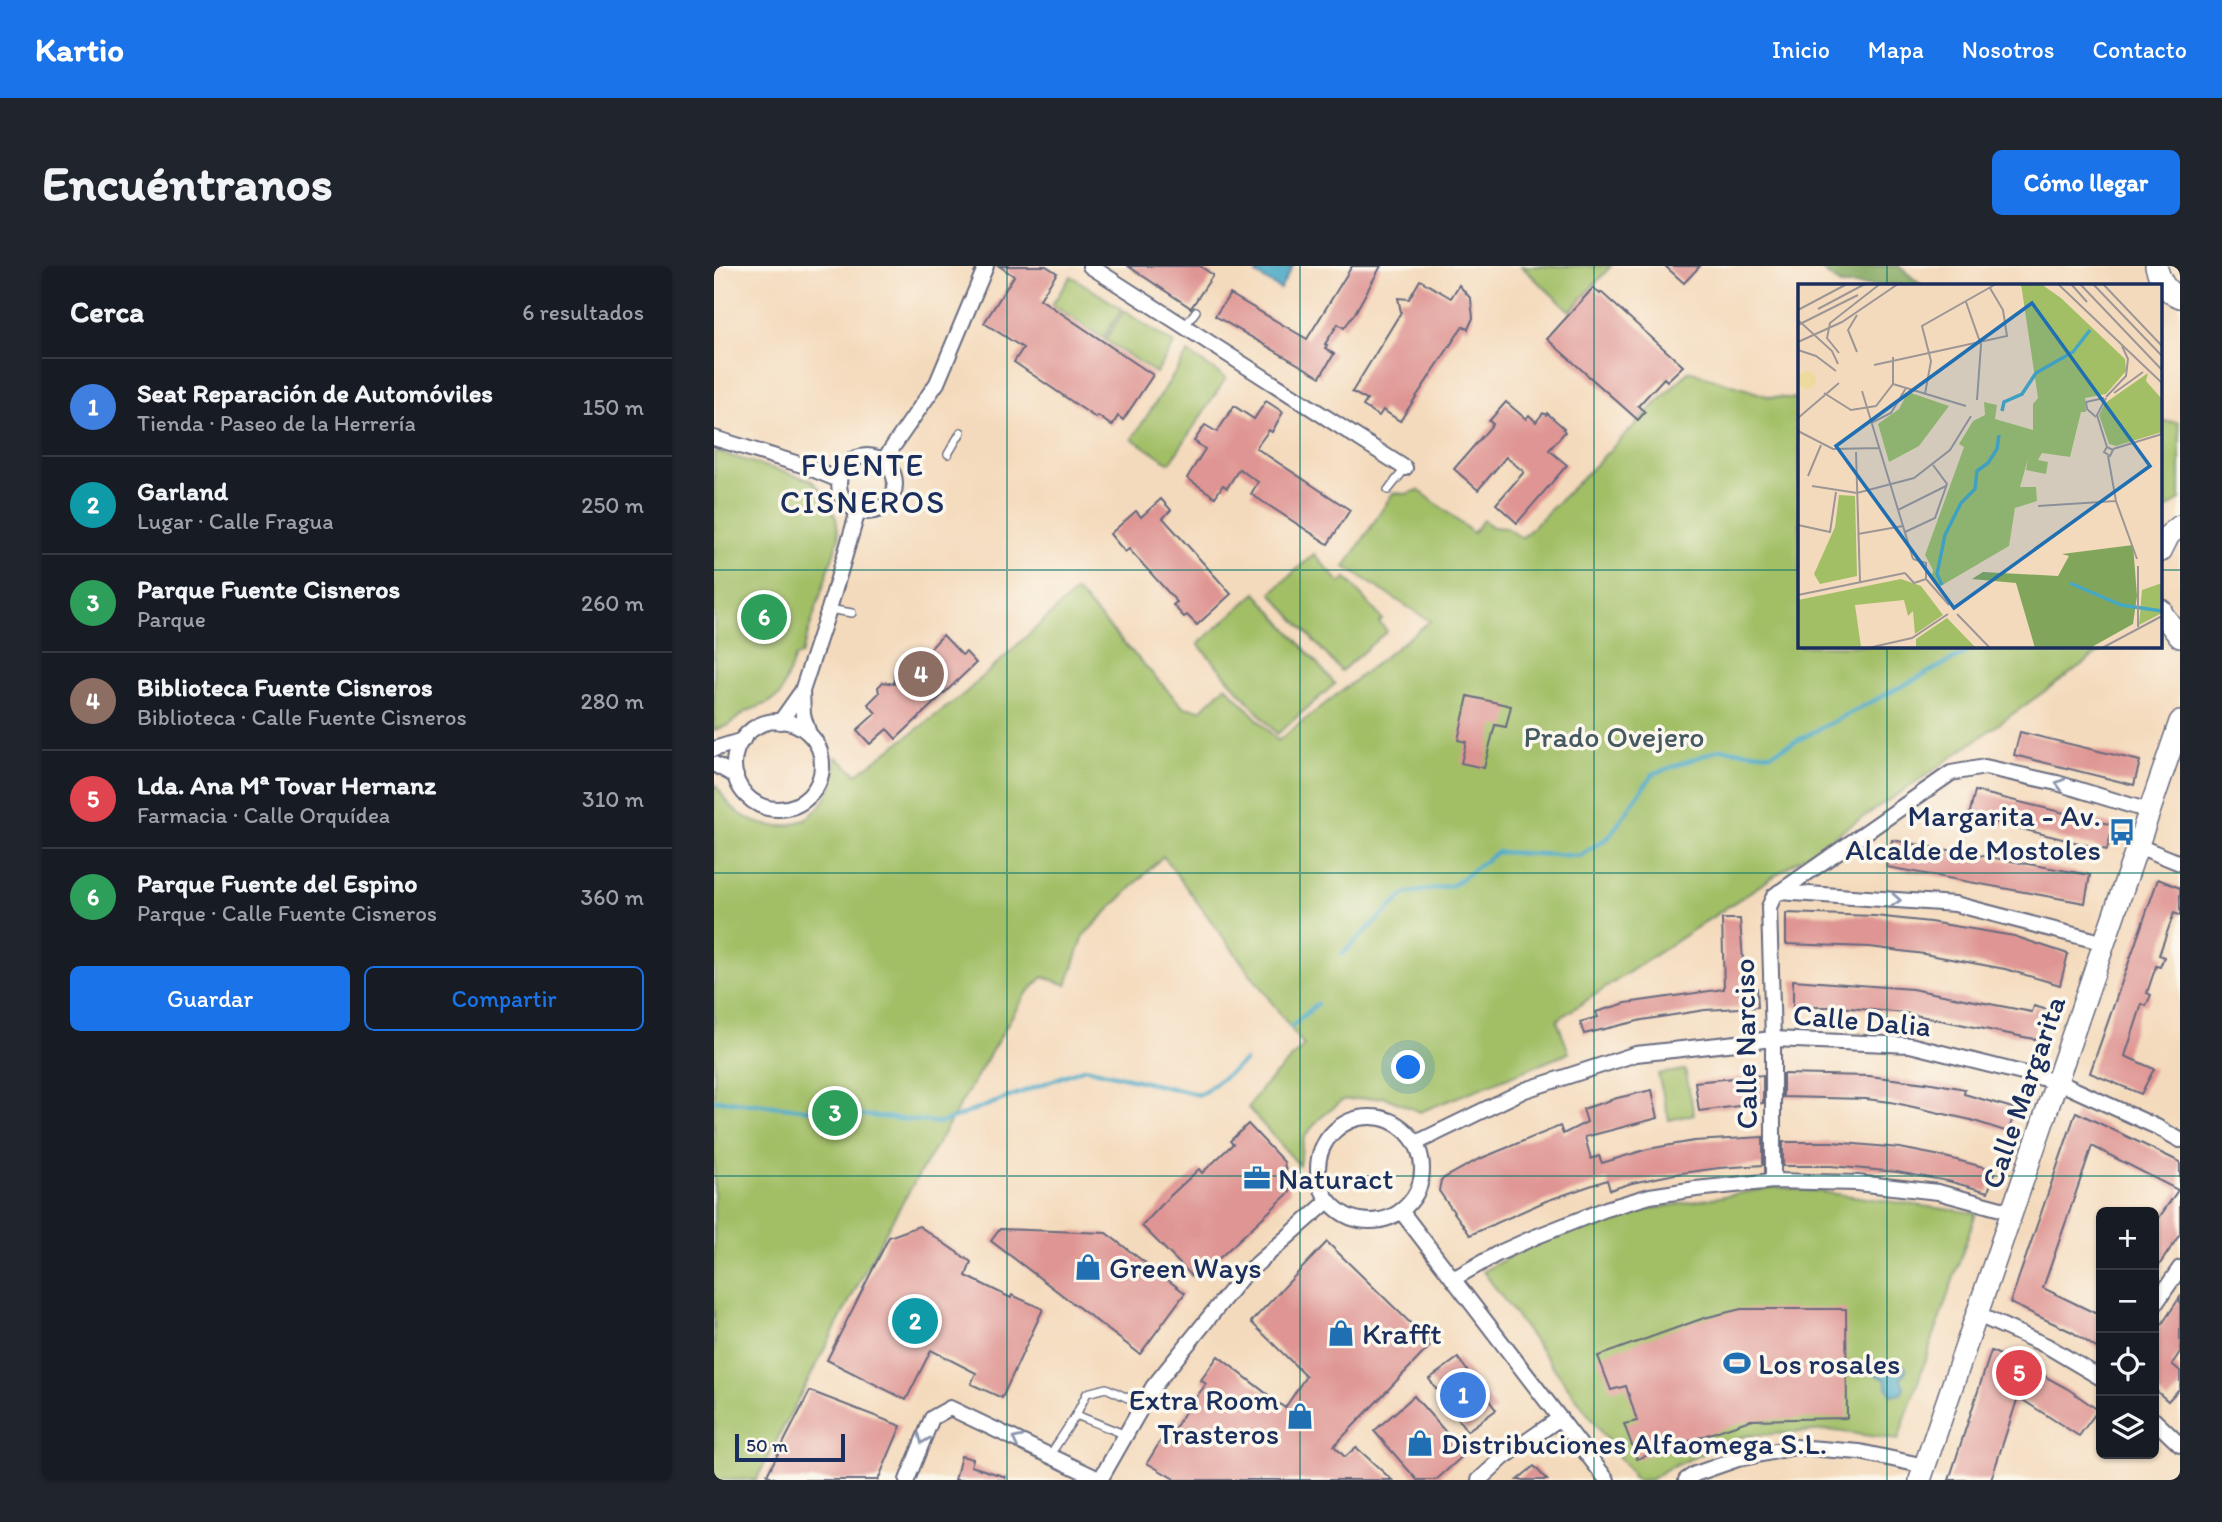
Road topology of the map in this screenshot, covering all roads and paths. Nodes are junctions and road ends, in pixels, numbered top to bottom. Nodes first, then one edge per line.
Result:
1 (986, 266) edge
2 (1090, 266) edge
3 (2156, 266) edge
4 (2161, 284) edge
5 (2162, 285) edge
6 (2180, 297) edge
7 (1196, 311) dead end
8 (1185, 326) junction
9 (961, 432) dead end
10 (714, 438) edge
11 (948, 454) dead end
12 (884, 461) junction
13 (1405, 468) joint
14 (839, 480) junction
15 (1388, 490) dead end
16 (858, 511) junction
17 (2180, 526) edge
18 (2162, 549) edge
19 (829, 609) junction
20 (852, 613) dead end
21 (2162, 614) edge
22 (2180, 637) edge
23 (802, 691) junction
24 (780, 722) junction
25 (2180, 722) edge
26 (809, 734) junction
27 (743, 740) junction
28 (714, 749) edge
29 (714, 764) edge
30 (736, 776) junction
31 (2149, 811) junction
32 (2137, 846) junction
33 (1822, 863) junction
34 (2180, 863) edge
35 (1779, 892) junction
36 (1849, 897) junction
37 (2105, 943) junction
38 (1773, 1039) junction
39 (2058, 1082) junction
40 (2180, 1140) edge
41 (1416, 1143) junction
42 (1773, 1181) junction
43 (1328, 1201) junction
44 (1401, 1211) junction
45 (2012, 1212) junction
46 (2180, 1268) edge
47 (1453, 1279) junction
48 (2159, 1299) edge
49 (1976, 1314) junction
50 (2096, 1374) edge
51 (1143, 1405) junction
52 (1076, 1415) junction
53 (1560, 1419) junction
54 (2159, 1425) edge
55 (1126, 1435) junction
56 (2180, 1445) edge
57 (1050, 1456) junction
58 (1923, 1473) edge
59 (907, 1480) edge
60 (1100, 1480) edge
61 (1479, 1480) edge
62 (1607, 1480) edge
63 (1686, 1480) edge

1 - 12 street
2 - 8 street
3 - 4 street
5 - 6 street
7 - 8 lane
8 - 13 street
9 - 11 lane
10 - 14 street
12 - 14 street
12 - 16 street
13 - 15 lane
14 - 16 street
16 - 19 street
17 - 18 street
19 - 20 lane
19 - 23 street
21 - 22 street
23 - 24 street
23 - 26 street
24 - 26 street
24 - 27 street
25 - 31 street, Calle Margarita
26 - 30 street
27 - 28 street
27 - 30 street
29 - 30 street
31 - 32 street, Calle Margarita
31 -> 33 street
32 - 34 street
32 - 37 street, Calle Margarita
33 - 35 street
33 - 36 street
35 - 36 street
35 - 38 street, Calle Narciso
36 -> 37 street
37 - 39 street, Calle Margarita
38 - 39 street, Calle Dalia
38 - 41 street, Calle Dalia
38 - 42 street, Calle Narciso
39 - 40 street, Calle Dalia
39 - 45 street, Calle Margarita
41 - 43 street
41 - 44 street
42 - 45 street
42 - 47 street
43 - 44 street
43 - 51 street
44 - 47 street
45 - 49 street, Calle Margarita
46 - 48 street
47 - 53 street
49 - 50 street
49 - 58 street, Calle Margarita
51 - 52 lane
51 - 55 street
52 - 55 lane
52 - 57 lane
53 - 61 street
53 - 62 street
54 - 56 street
55 - 60 street
57 -> 59 street
57 - 60 street
58 - 63 street

